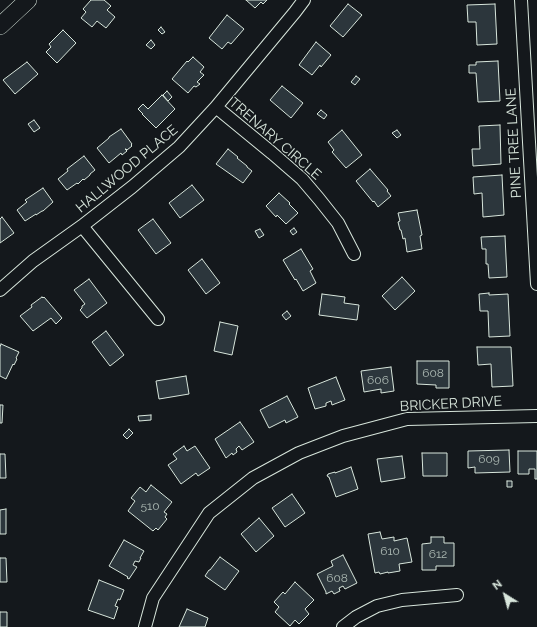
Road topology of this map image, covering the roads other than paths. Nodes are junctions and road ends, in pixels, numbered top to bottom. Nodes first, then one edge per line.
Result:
1 (28, 0) edge
2 (304, 0) edge
3 (521, 0) edge
4 (0, 26) edge
5 (216, 107) junction
6 (82, 226) junction
7 (354, 254) dead end
8 (537, 284) edge
9 (0, 290) edge
10 (158, 319) dead end
11 (537, 416) edge
12 (457, 595) dead end
13 (145, 627) edge
14 (343, 627) edge

1 - 4 street
2 - 5 street, HALLWOOD PLACE
3 - 8 street, PINE TREE LANE
5 - 6 street, HALLWOOD PLACE
5 - 7 street, TRENARY CIRCLE
6 - 9 street, HALLWOOD PLACE
6 - 10 street
11 - 13 street, BRICKER DRIVE
12 - 14 street

